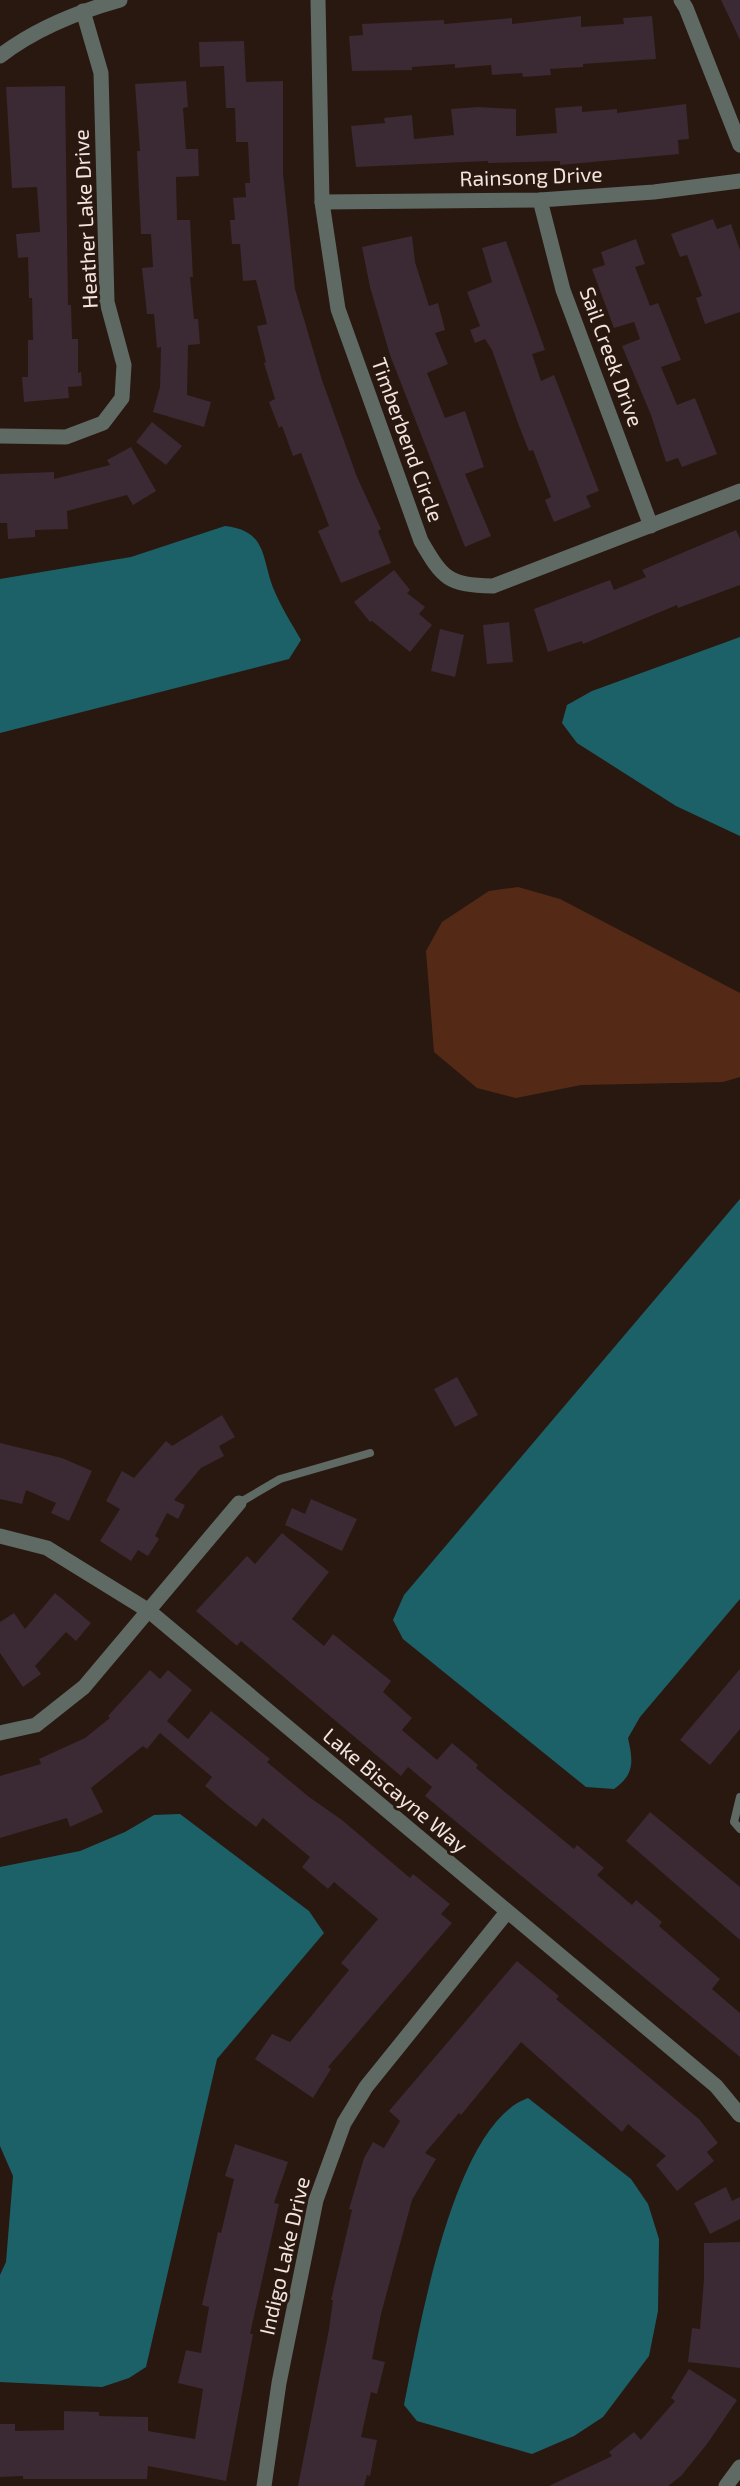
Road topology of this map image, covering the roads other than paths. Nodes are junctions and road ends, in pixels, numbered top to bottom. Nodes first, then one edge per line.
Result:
1 (120, 0) edge
2 (318, 0) edge
3 (681, 0) edge
4 (83, 11) junction
5 (0, 56) edge
6 (740, 145) edge
7 (740, 181) edge
8 (540, 200) junction
9 (322, 202) junction
10 (0, 436) edge
11 (740, 491) edge
12 (651, 526) junction
13 (370, 1453) dead end
14 (239, 1503) joint
15 (0, 1536) edge
16 (149, 1611) junction
17 (0, 1733) edge
18 (740, 1797) edge
19 (740, 1829) edge
20 (507, 1912) junction
21 (740, 2115) edge
22 (264, 2486) edge

1 - 4 street
2 - 9 street, Timberbend Circle
3 - 6 street
4 - 5 street
4 - 10 street, Heather Lake Drive
7 - 8 street, Rainsong Drive
8 - 9 street, Rainsong Drive
8 - 12 street, Sail Creek Drive
9 - 12 street, Timberbend Circle
11 - 12 street, Timberbend Circle
13 - 14 lane
14 - 16 street
15 - 16 street, Lake Biscayne Way
16 - 17 street
16 - 20 street, Lake Biscayne Way
18 - 19 lane
20 - 21 street, Lake Biscayne Way
20 - 22 street, Indigo Lake Drive

